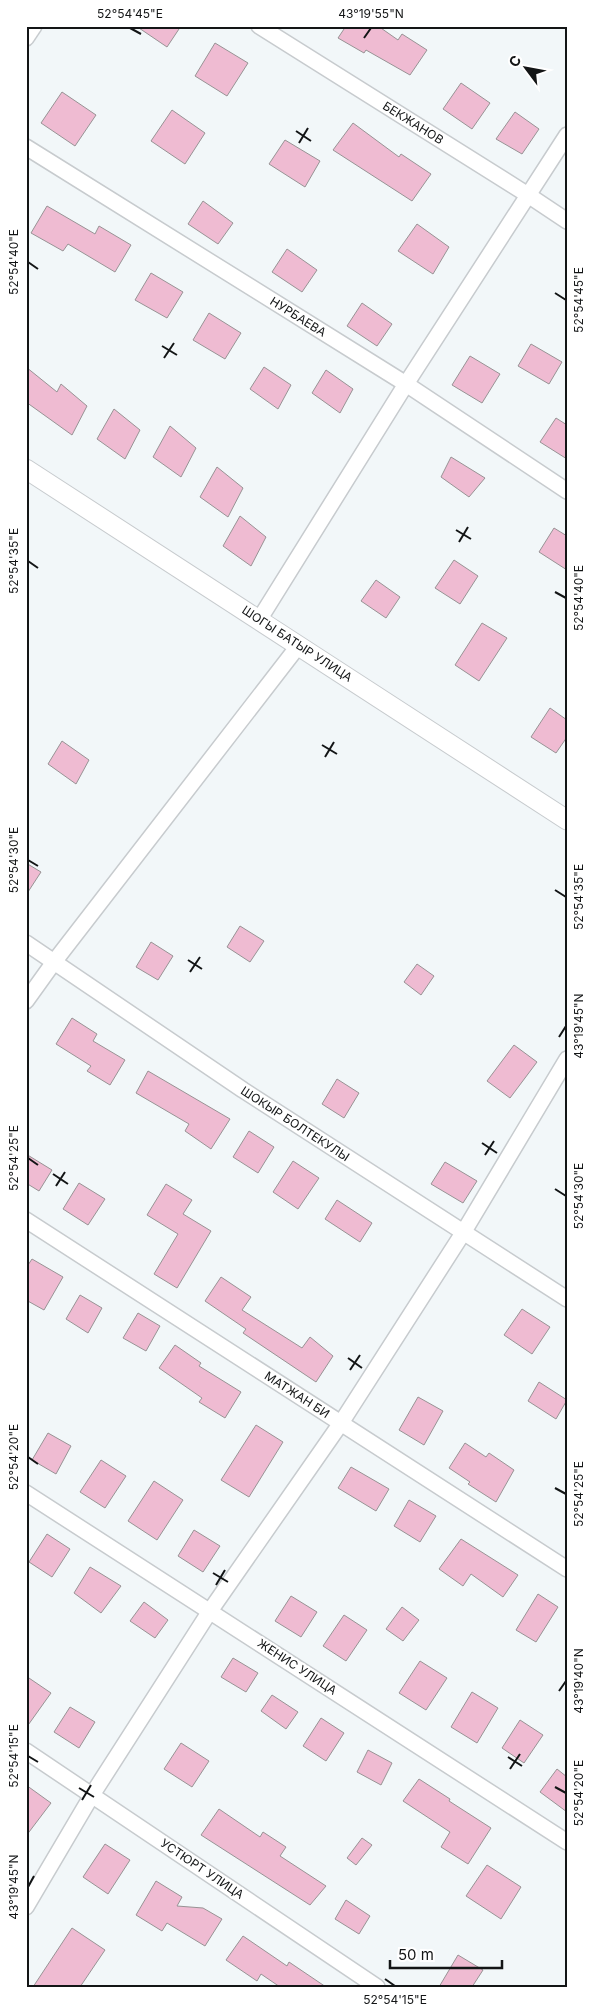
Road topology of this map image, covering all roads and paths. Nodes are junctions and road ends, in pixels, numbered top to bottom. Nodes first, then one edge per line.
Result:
1 (34, 26) edge
2 (259, 26) edge
3 (26, 38) edge
4 (567, 135) edge
5 (26, 147) edge
6 (528, 195) junction
7 (567, 221) edge
8 (406, 384) junction
9 (26, 470) edge
10 (567, 491) edge
11 (259, 620) junction
12 (298, 645) junction
13 (567, 820) edge
14 (26, 943) edge
15 (54, 962) junction
16 (26, 1001) edge
17 (567, 1060) edge
18 (26, 1220) edge
19 (463, 1233) junction
20 (567, 1299) edge
21 (341, 1423) junction
22 (26, 1493) edge
23 (567, 1569) edge
24 (210, 1611) junction
25 (26, 1751) edge
26 (92, 1795) junction
27 (567, 1842) edge
28 (26, 1907) edge
29 (377, 1987) edge

1 - 3 street
2 - 6 street, БЕКЖАНОВ
4 - 6 street
5 - 8 street, НУРБАЕВА
6 - 7 street, БЕКЖАНОВ
6 - 8 street
8 - 10 street, НУРБАЕВА
8 - 11 street
9 - 11 street, ШОГЫ БАТЫР УЛИЦА
11 - 12 street, ШОГЫ БАТЫР УЛИЦА
12 - 13 street, ШОГЫ БАТЫР УЛИЦА
12 - 15 street
14 - 15 street, ШОКЫР БОЛТЕКУЛЫ
15 - 16 street
15 - 19 street, ШОКЫР БОЛТЕКУЛЫ
17 - 19 street
18 - 21 street, МАТЖАН БИ
19 - 20 street, ШОКЫР БОЛТЕКУЛЫ
19 - 21 street
21 - 23 street, МАТЖАН БИ
21 - 24 street
22 - 24 street, ЖЕНИС УЛИЦА
24 - 26 street
24 - 27 street, ЖЕНИС УЛИЦА
25 - 26 street, УСТЮРТ УЛИЦА
26 - 28 street
26 - 29 street, УСТЮРТ УЛИЦА

